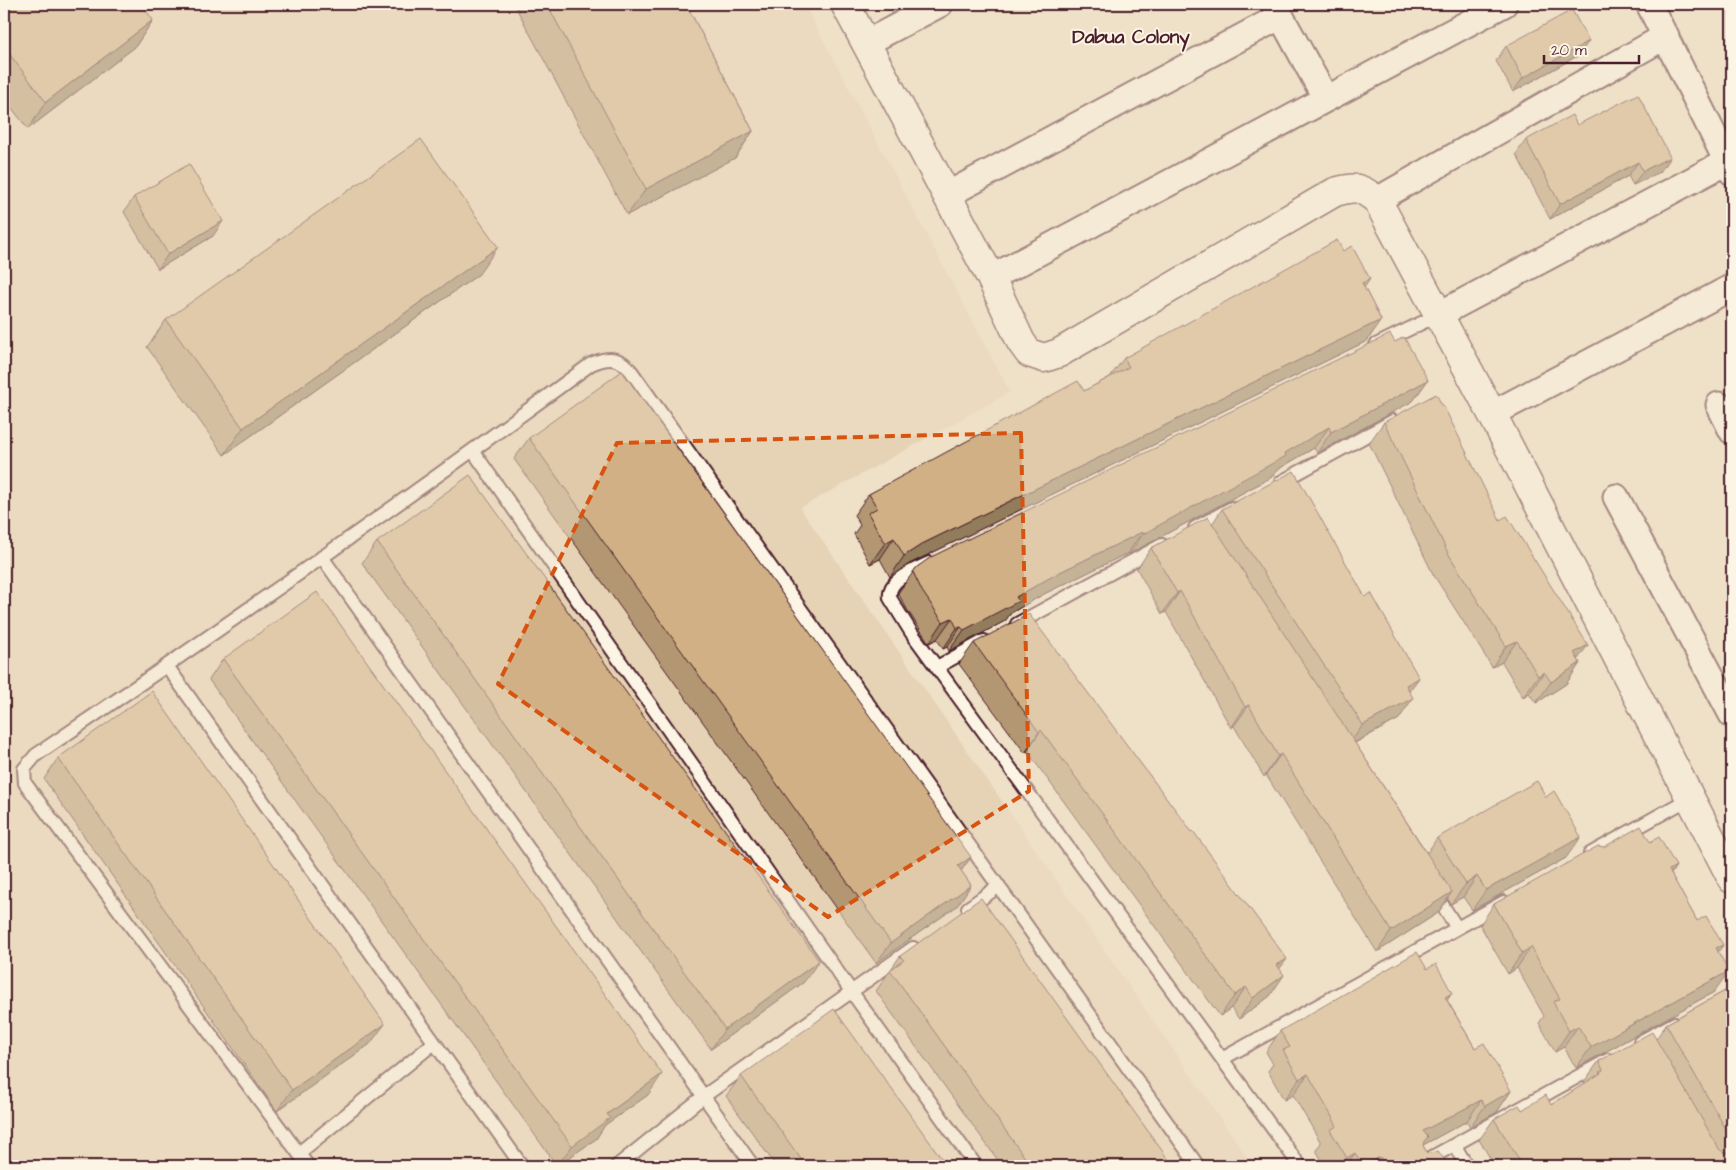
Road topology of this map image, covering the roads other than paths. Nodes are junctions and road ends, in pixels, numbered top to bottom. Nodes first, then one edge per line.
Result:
1 (846, 4) edge
2 (940, 4) edge
3 (1504, 4) edge
4 (1649, 4) edge
5 (1278, 10) edge
6 (1666, 36) junction
7 (866, 43) junction
8 (1326, 99) junction
9 (1730, 164) edge
10 (947, 195) junction
11 (1377, 200) junction
12 (991, 278) junction
13 (1732, 287) edge
14 (1438, 315) junction
15 (1367, 350) edge
16 (1719, 405) dead end
17 (1492, 414) junction
18 (1402, 416) edge
19 (1732, 431) edge
20 (473, 451) junction
21 (1274, 485) edge
22 (1616, 497) dead end
23 (1239, 504) edge
24 (1195, 531) edge
25 (1170, 541) edge
26 (322, 557) junction
27 (940, 558) edge
28 (167, 666) junction
29 (937, 667) junction
30 (1732, 715) edge
31 (1690, 798) junction
32 (1578, 861) edge
33 (1425, 878) edge
34 (1732, 879) edge
35 (999, 886) junction
36 (1518, 894) edge
37 (960, 914) edge
38 (1457, 928) junction
39 (921, 941) edge
40 (851, 991) junction
41 (1683, 1019) edge
42 (434, 1043) junction
43 (1640, 1046) edge
44 (1616, 1056) edge
45 (1222, 1059) junction
46 (704, 1096) junction
47 (1454, 1145) junction
48 (299, 1153) junction
49 (308, 1166) edge
50 (522, 1166) edge
51 (617, 1166) edge
52 (753, 1166) edge
53 (976, 1166) edge
54 (1198, 1166) edge
55 (1300, 1166) edge
56 (1416, 1166) edge
57 (1467, 1166) edge

1 - 7 street
2 - 7 street
3 - 8 street
4 - 6 street
5 - 8 street
5 - 10 street
6 - 9 street
6 - 11 street
7 - 10 street
8 - 12 street
9 - 14 street
10 - 12 street
11 - 12 street
11 - 14 street
13 - 17 street
14 - 15 lane
14 - 17 street
16 - 19 street
17 - 31 street
18 - 21 lane
20 - 26 lane
20 - 35 lane
20 - 40 lane
22 - 30 street
23 - 24 lane
25 - 29 lane
26 - 28 lane
26 - 46 lane
27 - 29 lane
28 - 42 lane
28 - 48 lane
29 - 45 lane
31 - 32 lane
31 - 34 street
33 - 38 lane
35 - 37 lane
35 - 54 lane
36 - 38 lane
38 - 45 lane
39 - 40 lane
40 - 46 lane
40 - 53 lane
41 - 43 lane
42 - 48 lane
42 - 50 lane
44 - 47 lane
45 - 55 lane
46 - 51 lane
46 - 52 lane
47 - 56 lane
47 - 57 lane
48 - 49 lane

